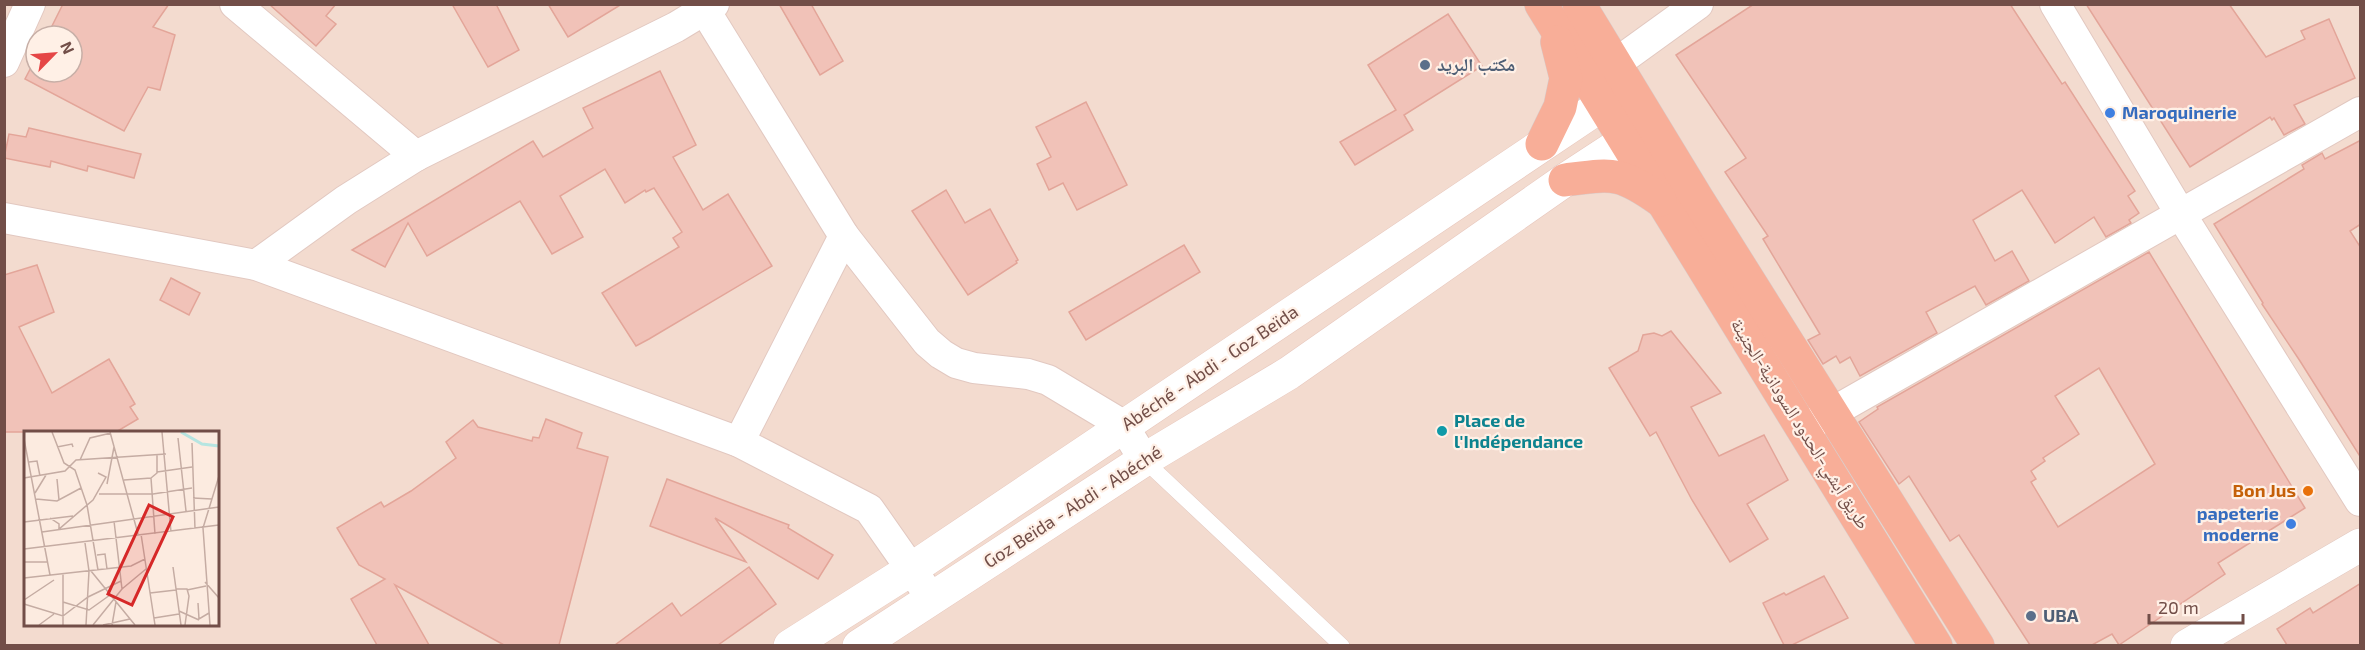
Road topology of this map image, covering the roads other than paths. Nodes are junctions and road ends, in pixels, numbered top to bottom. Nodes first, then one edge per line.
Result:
1 (30, 4) edge
2 (235, 4) edge
3 (1698, 4) edge
4 (2055, 4) edge
5 (706, 6) edge
6 (1558, 11) edge
7 (4, 62) edge
8 (1622, 76) junction
9 (1602, 106) junction
10 (2361, 112) edge
11 (1638, 132) junction
12 (1542, 144) junction
13 (416, 156) junction
14 (1565, 180) junction
15 (1664, 203) junction
16 (2180, 213) junction
17 (4, 218) edge
18 (844, 236) junction
19 (256, 265) junction
20 (1832, 413) junction
21 (1123, 425) junction
22 (1802, 430) junction
23 (739, 442) junction
24 (1144, 460) junction
25 (2361, 501) edge
26 (2361, 545) edge
27 (910, 570) junction
28 (932, 599) junction
29 (790, 645) edge
30 (859, 645) edge
31 (1342, 645) edge
32 (1936, 645) edge
33 (1978, 645) edge
34 (2187, 645) edge

1 - 7 street
2 - 13 street
3 - 8 street
4 - 16 street
5 - 13 street
5 - 18 street
6 - 8 highway
6 - 9 highway
6 - 12 highway
8 - 9 main road, Abéché - Abdi - Goz Beïda
8 - 11 highway
9 - 11 highway
9 - 12 main road, Abéché - Abdi - Goz Beïda
10 - 16 street
11 - 14 main road, Goz Beïda - Abdi - Abéché
11 - 15 highway, طريق أبشي-الحدود السودانية-الجنينة
11 - 20 highway
12 - 21 main road, Abéché - Abdi - Goz Beïda
13 - 19 street
14 - 15 highway
14 - 24 main road, Goz Beïda - Abdi - Abéché
15 - 22 highway, طريق أبشي-الحدود السودانية-الجنينة
16 - 20 street
16 - 25 street
17 - 19 street
18 - 21 street
18 - 23 street
19 - 23 street
20 - 22 street
20 - 33 highway
21 - 24 street
21 - 27 main road, Abéché - Abdi - Goz Beïda
22 - 32 highway, طريق أبشي-الحدود السودانية-الجنينة
23 - 27 street
24 - 28 main road, Goz Beïda - Abdi - Abéché
24 - 31 lane
26 - 34 main road
27 - 28 street
27 - 29 main road, Abéché - Abdi - Goz Beïda
28 - 30 main road, Goz Beïda - Abdi - Abéché

